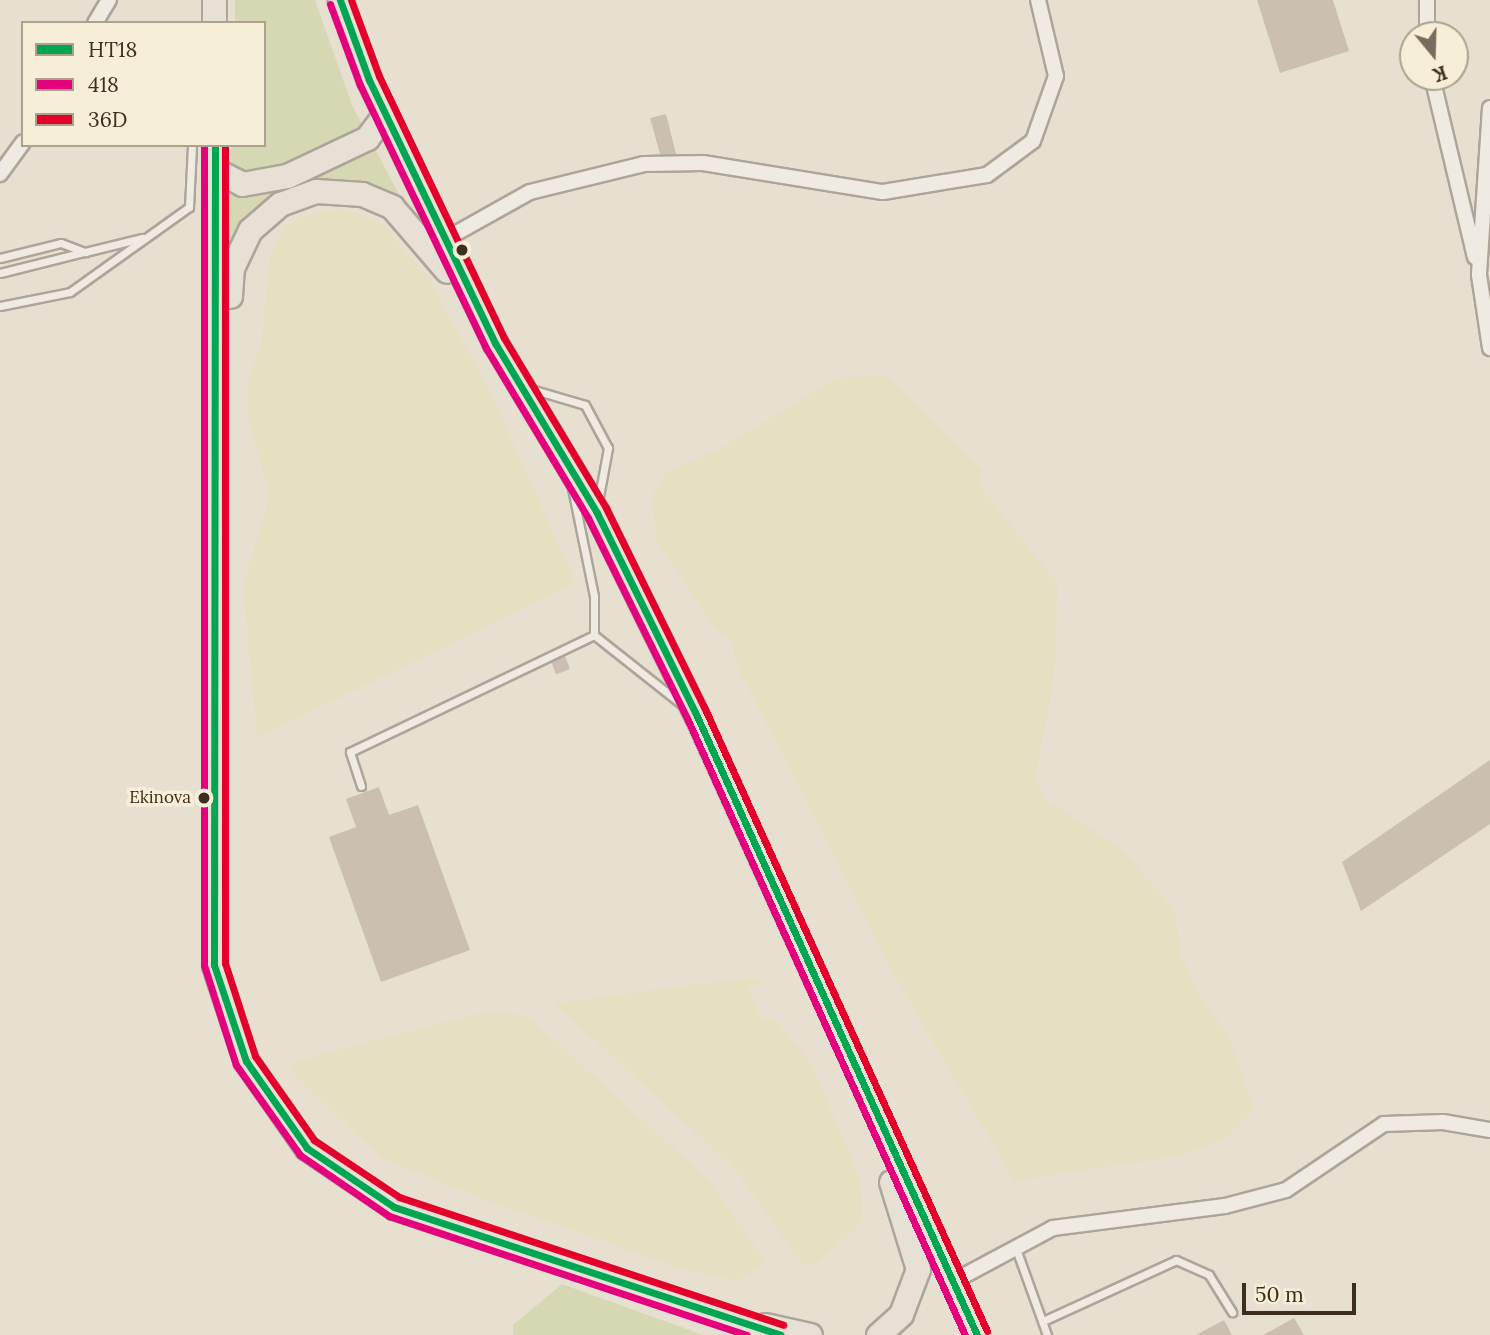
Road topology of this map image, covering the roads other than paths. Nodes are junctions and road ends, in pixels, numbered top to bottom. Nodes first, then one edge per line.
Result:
1 (109, 0) edge
2 (340, 0) edge
3 (1038, 0) edge
4 (1427, 0) edge
5 (96, 21) edge
6 (1427, 21) edge
7 (1435, 91) edge
8 (1490, 108) edge
9 (385, 114) junction
10 (21, 145) edge
11 (192, 147) edge
12 (215, 147) edge
13 (215, 170) junction
14 (0, 174) edge
15 (146, 236) junction
16 (444, 240) junction
17 (85, 252) junction
18 (0, 258) edge
19 (4, 272) edge
20 (1479, 275) junction
21 (0, 306) edge
22 (495, 344) junction
23 (1490, 348) edge
24 (218, 375) junction
25 (523, 387) junction
26 (566, 460) junction
27 (597, 513) junction
28 (594, 635) junction
29 (696, 714) junction
30 (361, 786) dead end
31 (834, 1028) junction
32 (1490, 1130) edge
33 (1015, 1245) junction
34 (954, 1281) junction
35 (1232, 1312) dead end
36 (741, 1320) junction
37 (1043, 1321) junction
38 (780, 1335) edge
39 (810, 1335) edge
40 (878, 1335) edge
41 (977, 1335) edge
42 (1047, 1335) edge

1 - 5 street
2 - 9 main road
3 - 16 street
4 - 6 street
7 - 20 street
8 - 20 street
9 - 13 main road
9 - 16 main road
10 - 14 street
11 - 15 lane
12 - 13 main road
13 - 24 main road
15 - 17 lane
15 - 21 lane
16 - 22 main road
17 - 18 lane
17 - 19 lane
20 - 23 street
22 - 24 main road
22 - 25 main road
24 - 36 main road
25 - 26 main road
25 - 27 lane
26 - 27 main road
26 - 28 lane
27 - 29 main road
28 - 29 lane
28 - 30 lane
29 - 31 main road
31 - 34 main road
31 - 40 main road
32 - 33 street
33 - 34 street
33 - 37 lane
34 - 41 main road
35 - 37 lane
36 - 38 main road
36 - 39 main road
37 - 42 lane

